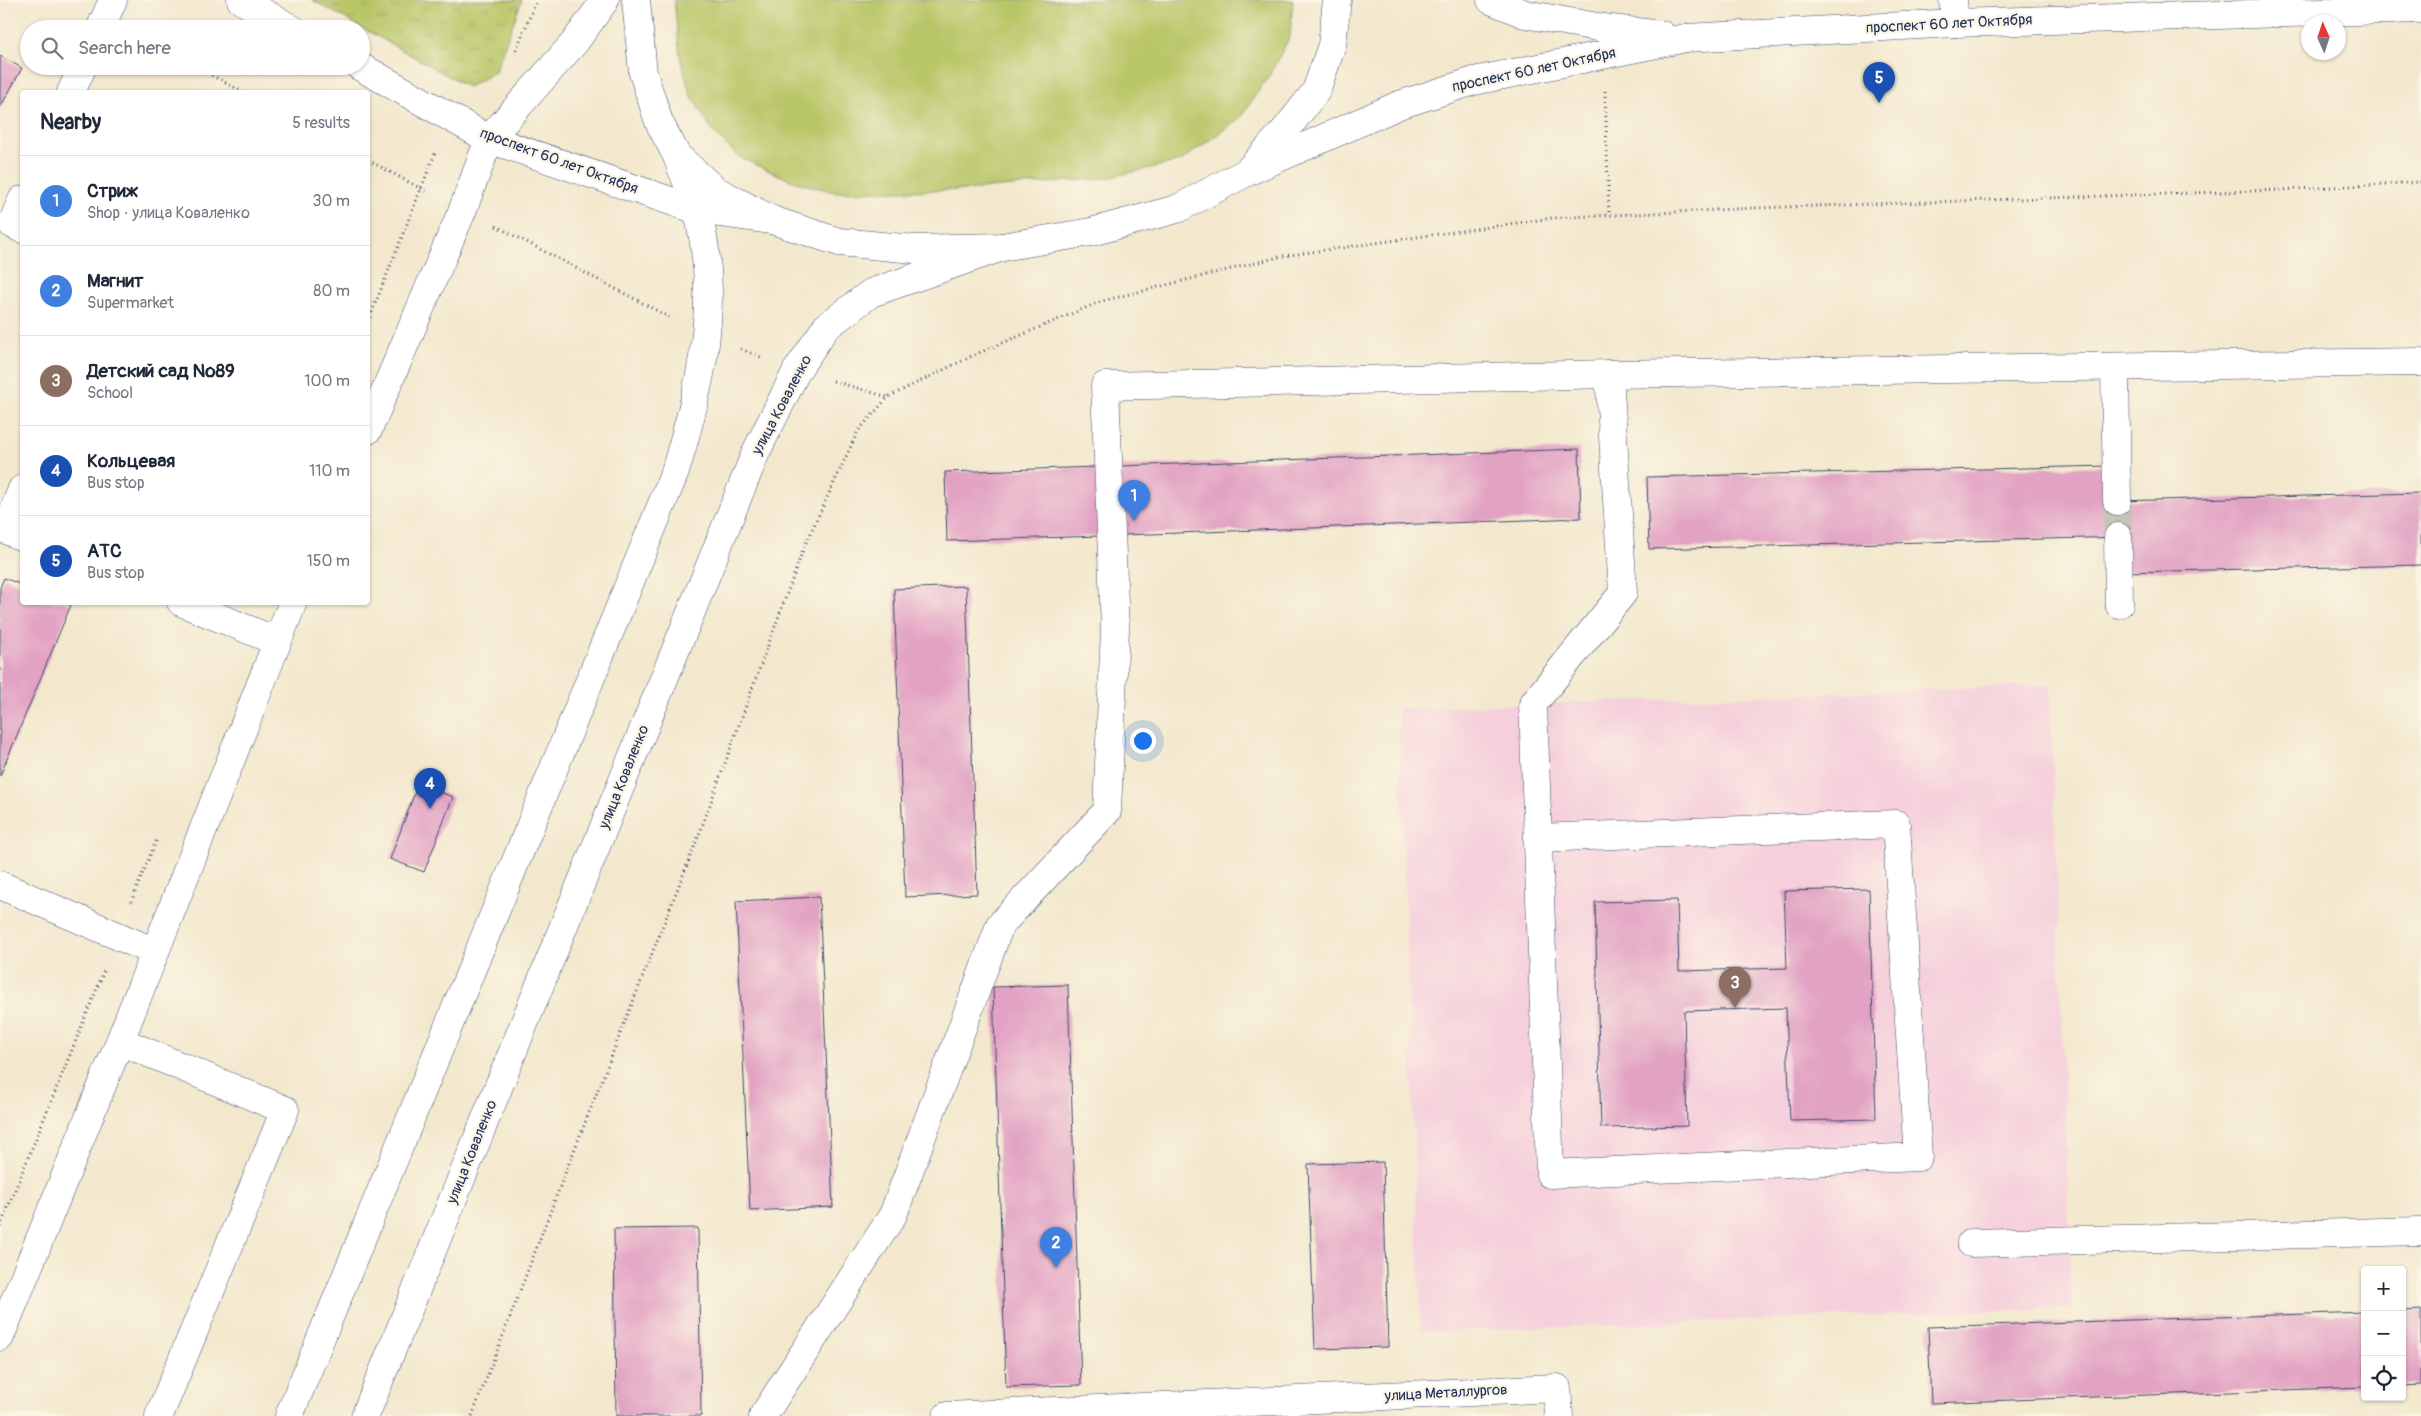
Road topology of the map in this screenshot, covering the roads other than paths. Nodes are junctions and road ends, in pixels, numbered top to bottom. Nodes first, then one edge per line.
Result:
1 (113, 0) edge
2 (241, 0) edge
3 (605, 0) edge
4 (636, 0) edge
5 (1337, 0) edge
6 (1491, 0) edge
7 (2230, 7) edge
8 (2421, 10) edge
9 (1954, 11) edge
10 (104, 20) edge
11 (276, 20) edge
12 (1686, 38) junction
13 (370, 72) edge
14 (79, 75) edge
15 (72, 90) edge
16 (489, 139) junction
17 (677, 156) junction
18 (1247, 172) junction
19 (20, 205) edge
20 (697, 210) junction
21 (772, 220) junction
22 (20, 228) edge
23 (1002, 246) junction
24 (2421, 362) edge
25 (2115, 366) junction
26 (1609, 374) junction
27 (370, 425) edge
28 (20, 496) edge
29 (2117, 501) tunnel mouth
30 (10, 532) edge
31 (2118, 537) tunnel mouth
32 (2119, 604) dead end
33 (188, 605) edge
34 (292, 605) edge
35 (276, 641) junction
36 (1538, 838) junction
37 (0, 885) edge
38 (155, 952) junction
39 (120, 1041) junction
40 (2421, 1231) edge
41 (1971, 1243) dead end
42 (0, 1337) edge
43 (1197, 1410) edge
44 (1063, 1413) edge
45 (159, 1416) edge
46 (289, 1416) edge
47 (365, 1416) edge
48 (763, 1416) edge
49 (947, 1416) edge
50 (1558, 1416) edge

1 - 10 main road
2 - 11 main road
3 - 16 main road
4 - 17 main road
5 - 18 main road
6 - 12 main road, проспект 60 лет Октября
7 - 8 main road, проспект 60 лет Октября
7 - 9 main road, проспект 60 лет Октября
9 - 12 main road, проспект 60 лет Октября
12 - 18 main road, проспект 60 лет Октября
13 - 16 main road, проспект 60 лет Октября
14 - 15 main road
16 - 20 main road, проспект 60 лет Октября
16 - 27 main road
17 - 20 main road
17 - 21 main road
18 - 23 main road, проспект 60 лет Октября
19 - 22 main road
20 - 21 main road, проспект 60 лет Октября
20 - 46 main road
21 - 23 main road
23 - 47 main road, улица Коваленко
24 - 25 main road
25 - 26 main road
25 - 29 main road
26 - 36 main road
26 - 48 main road
28 - 30 main road
31 - 32 main road
33 - 35 main road
34 - 35 main road
35 - 38 main road
36 - 36 main road
37 - 38 main road
38 - 39 main road
39 - 42 main road
39 - 45 main road
40 - 41 main road
43 - 44 main road, улица Металлургов
43 - 50 main road, улица Металлургов
44 - 49 main road, улица Металлургов

